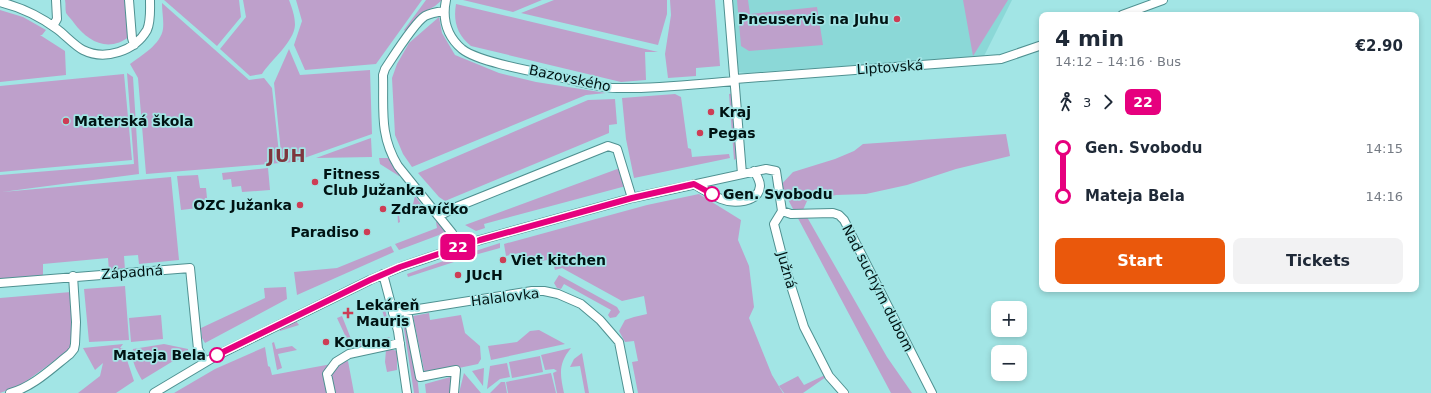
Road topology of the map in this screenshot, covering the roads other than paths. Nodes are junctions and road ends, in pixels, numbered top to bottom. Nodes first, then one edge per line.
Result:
1 (56, 0) edge
2 (129, 0) edge
3 (150, 0) edge
4 (446, 0) edge
5 (728, 0) edge
6 (1163, 0) edge
7 (0, 2) edge
8 (1141, 4) edge
9 (444, 11) junction
10 (1127, 12) edge
11 (53, 26) junction
12 (134, 45) junction
13 (1039, 46) edge
14 (735, 80) junction
15 (754, 171) junction
16 (742, 174) junction
17 (694, 184) junction
18 (632, 198) junction
19 (782, 211) junction
20 (439, 216) junction
21 (459, 246) junction
22 (383, 274) junction
23 (73, 276) junction
24 (0, 283) edge
25 (407, 310) junction
26 (393, 313) junction
27 (400, 344) junction
28 (205, 362) junction
29 (10, 393) edge
30 (154, 393) edge
31 (331, 393) edge
32 (407, 393) edge
33 (454, 393) edge
34 (629, 393) edge
35 (844, 393) edge
36 (932, 393) edge

1 - 11 street
2 - 12 street
3 - 12 street
4 - 9 street, Bazovského
5 - 14 street
6 - 8 street
7 - 11 street
8 - 10 street
9 - 14 street, Bazovského
9 - 20 street
11 - 12 street
13 - 14 street, Liptovská
14 - 16 street
15 - 16 street, Južná
15 - 17 street
15 - 19 street, Južná
16 - 17 street
17 - 18 street
18 - 20 street
18 - 21 street
19 - 35 street, Južná
19 - 36 street, Nad suchým dubom
20 - 21 street
21 - 22 street
22 - 26 street
22 - 28 street
23 - 24 street, Západná
23 - 28 street, Západná
23 - 29 street
25 - 26 street, Halalovka
25 - 33 street
25 - 34 street, Halalovka
26 - 27 street
27 - 31 street
27 - 32 street
28 - 30 street

